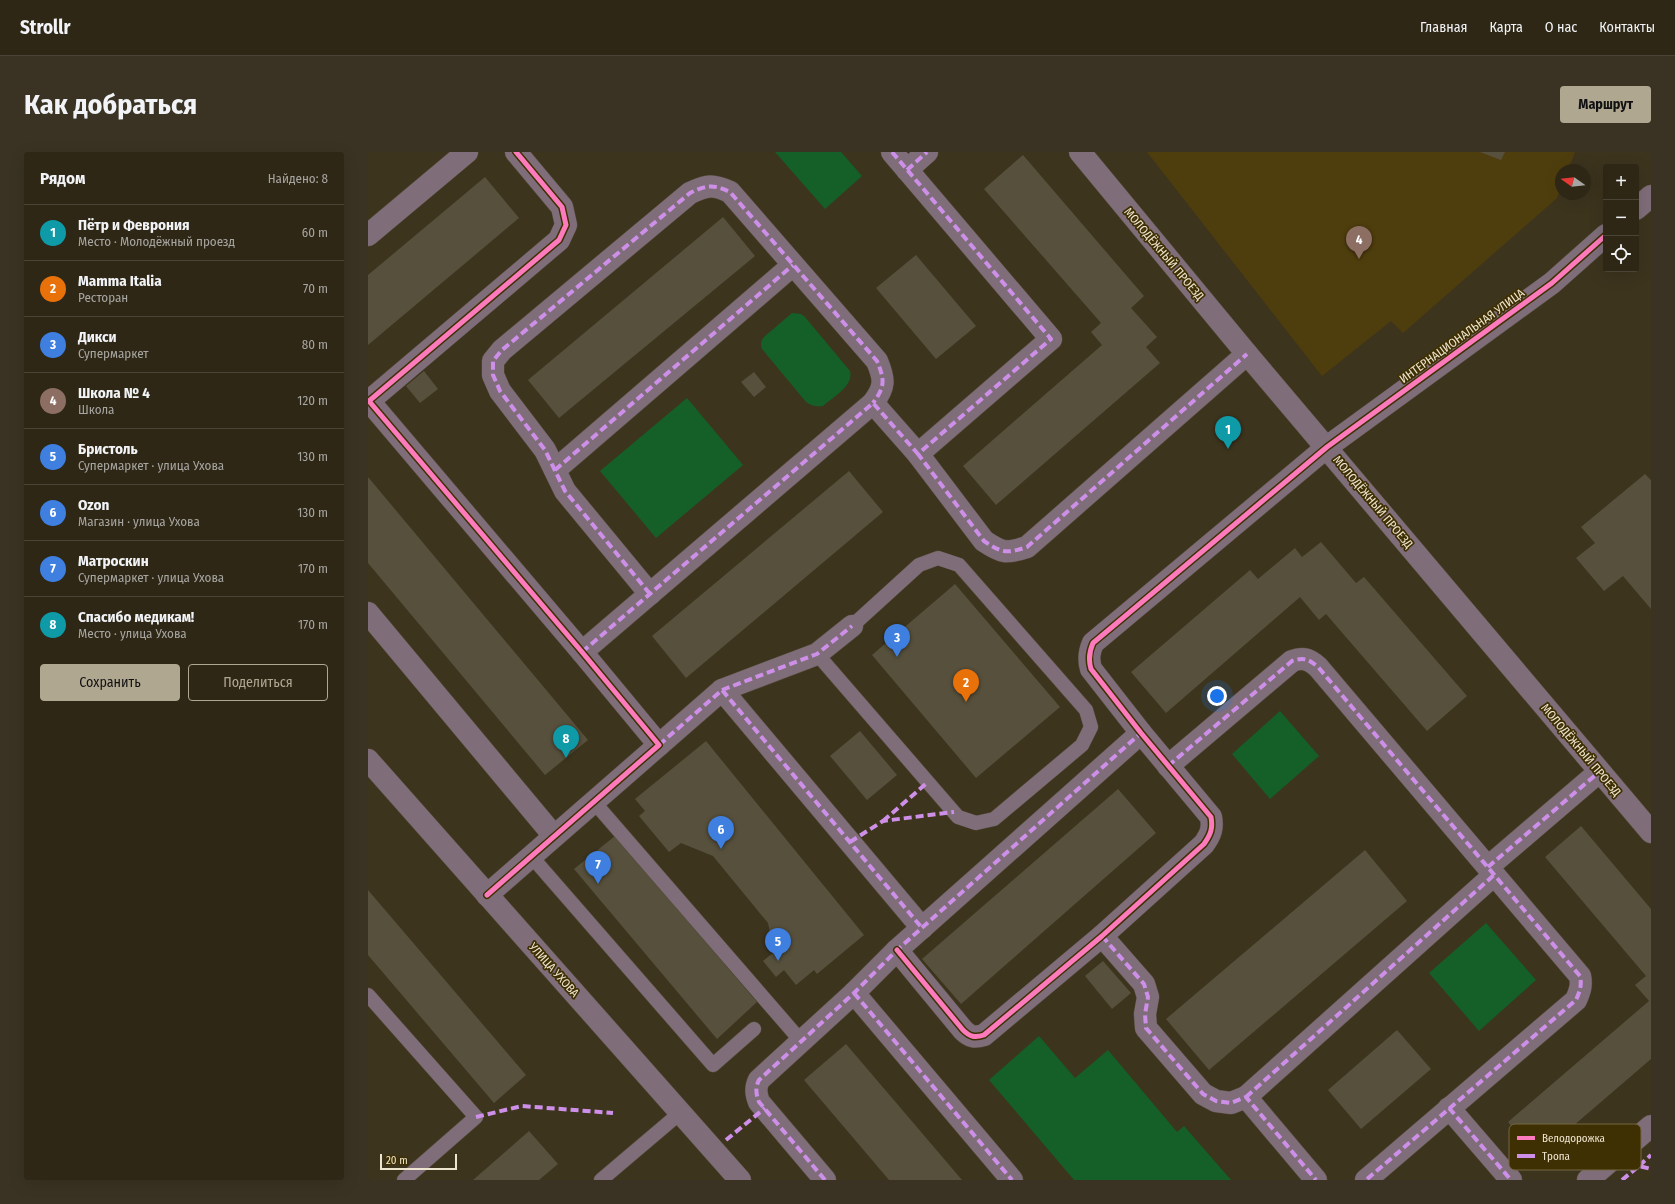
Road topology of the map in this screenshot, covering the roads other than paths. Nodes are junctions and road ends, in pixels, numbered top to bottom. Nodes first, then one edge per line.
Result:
1 (468, 152) edge
2 (516, 152) edge
3 (892, 152) edge
4 (927, 152) edge
5 (1080, 152) edge
6 (907, 170) junction
7 (1651, 196) edge
8 (1639, 206) edge
9 (368, 235) edge
10 (1605, 236) edge
11 (793, 265) junction
12 (1247, 354) junction
13 (873, 403) junction
14 (1327, 447) junction
15 (918, 454) junction
16 (555, 470) junction
17 (650, 594) junction
18 (368, 613) edge
19 (852, 626) joint
20 (582, 652) junction
21 (817, 654) junction
22 (722, 690) junction
23 (1141, 733) junction
24 (658, 745) junction
25 (368, 760) edge
26 (1168, 766) junction
27 (1599, 772) junction
28 (594, 802) junction
29 (1651, 832) edge
30 (554, 836) junction
31 (531, 856) junction
32 (1491, 871) junction
33 (488, 895) junction
34 (922, 928) junction
35 (1102, 936) junction
36 (897, 950) junction
37 (854, 993) junction
38 (368, 995) edge
39 (754, 1029) dead end
40 (801, 1040) junction
41 (1246, 1097) junction
42 (1449, 1108) junction
43 (680, 1113) junction
44 (1651, 1126) edge
45 (1641, 1135) edge
46 (1600, 1170) edge
47 (404, 1180) edge
48 (601, 1180) edge
49 (740, 1180) edge
50 (825, 1180) edge
51 (1012, 1180) edge
52 (1316, 1180) edge
53 (1366, 1180) edge
54 (1512, 1180) edge
55 (1588, 1180) edge

1 - 9 street
2 - 20 street
3 - 6 street
4 - 6 street
5 - 12 street, МОЛОДЁЖНЫЙ ПРОЕЗД
6 - 15 street
7 - 8 street
10 - 14 street, ИНТЕРНАЦИОНАЛЬНАЯ УЛИЦА
11 - 13 street
11 - 16 street
11 - 16 street
12 - 14 street, МОЛОДЁЖНЫЙ ПРОЕЗД
12 - 15 street
13 - 15 street
13 - 17 street
14 - 23 street, ИНТЕРНАЦИОНАЛЬНАЯ УЛИЦА
14 - 27 street, МОЛОДЁЖНЫЙ ПРОЕЗД
16 - 17 street
17 - 20 street
18 - 30 street
19 - 21 street
19 - 21 lane
20 - 24 street
21 - 22 street
22 - 24 street
22 - 34 street
23 - 26 street, ИНТЕРНАЦИОНАЛЬНАЯ УЛИЦА
23 - 34 street
24 - 28 street
25 - 33 street, УЛИЦА УХОВА
26 - 32 street
26 - 35 street, ИНТЕРНАЦИОНАЛЬНАЯ УЛИЦА
27 - 29 street, МОЛОДЁЖНЫЙ ПРОЕЗД
27 - 32 street
28 - 30 street
28 - 40 lane
30 - 31 street
31 - 33 street
31 - 39 lane
32 - 41 street
32 - 42 street
33 - 43 street, УЛИЦА УХОВА
34 - 36 street
35 - 36 street, ИНТЕРНАЦИОНАЛЬНАЯ УЛИЦА
35 - 41 street
36 - 37 street
37 - 40 street
37 - 51 street
38 - 47 lane
40 - 50 street
41 - 52 street
42 - 53 street
42 - 54 street
43 - 48 lane
43 - 49 street, УЛИЦА УХОВА
44 - 45 street
46 - 55 street

